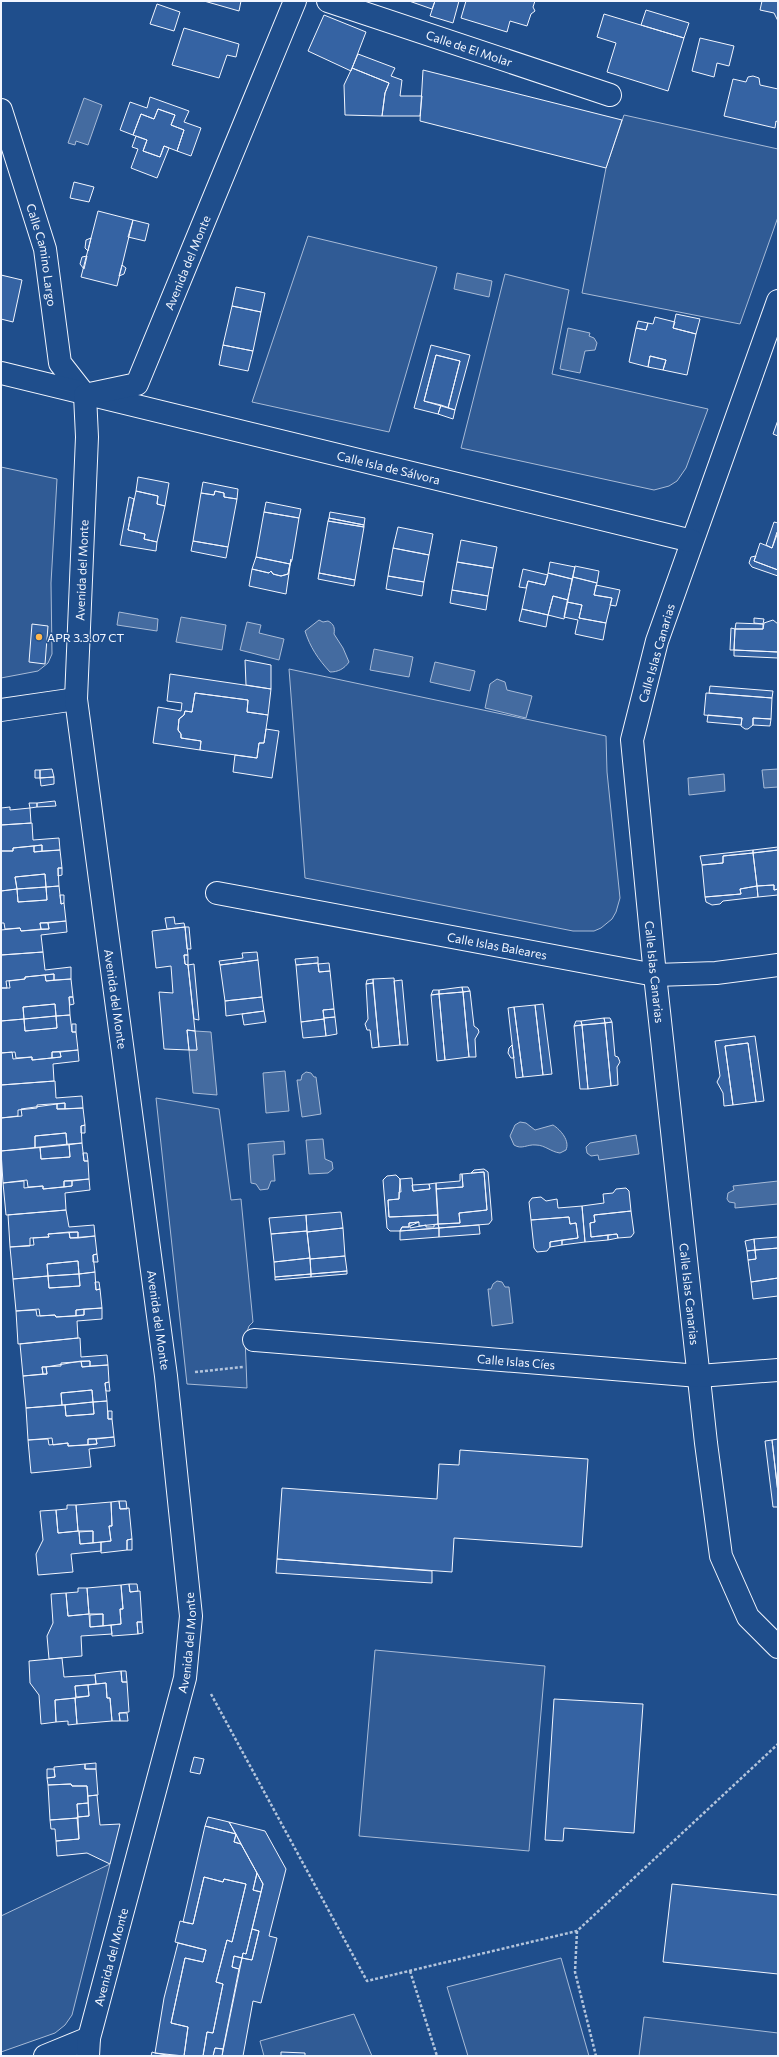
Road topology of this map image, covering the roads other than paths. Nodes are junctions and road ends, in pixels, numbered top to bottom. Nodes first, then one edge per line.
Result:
1 (295, 1) edge
2 (328, 1) edge
3 (610, 95) dead end
4 (1, 110) edge
5 (778, 301) edge
6 (1, 373) edge
7 (85, 395) junction
8 (692, 541) junction
9 (76, 699) junction
10 (1, 710) edge
11 (217, 893) dead end
12 (778, 965) edge
13 (655, 975) junction
14 (254, 1340) dead end
15 (778, 1370) edge
16 (699, 1376) junction
17 (778, 1647) edge
18 (89, 2047) edge
19 (45, 2056) edge

1 - 7 street, Avenida del Monte
2 - 3 street, Calle de El Molar
4 - 7 street, Calle Camino Largo
5 - 8 street, Calle Islas Canarias
6 - 7 street, Calle Isla de Sálvora
7 - 8 street, Calle Isla de Sálvora
7 - 9 street, Avenida del Monte
8 - 13 street, Calle Islas Canarias
9 - 10 street
9 - 18 street, Avenida del Monte
11 - 13 street, Calle Islas Baleares
12 - 13 street, Calle Islas Baleares
13 - 16 street, Calle Islas Canarias
14 - 16 street, Calle Islas Cíes
15 - 16 street, Calle Islas Cíes
16 - 17 street, Calle Islas Canarias
18 - 19 street

